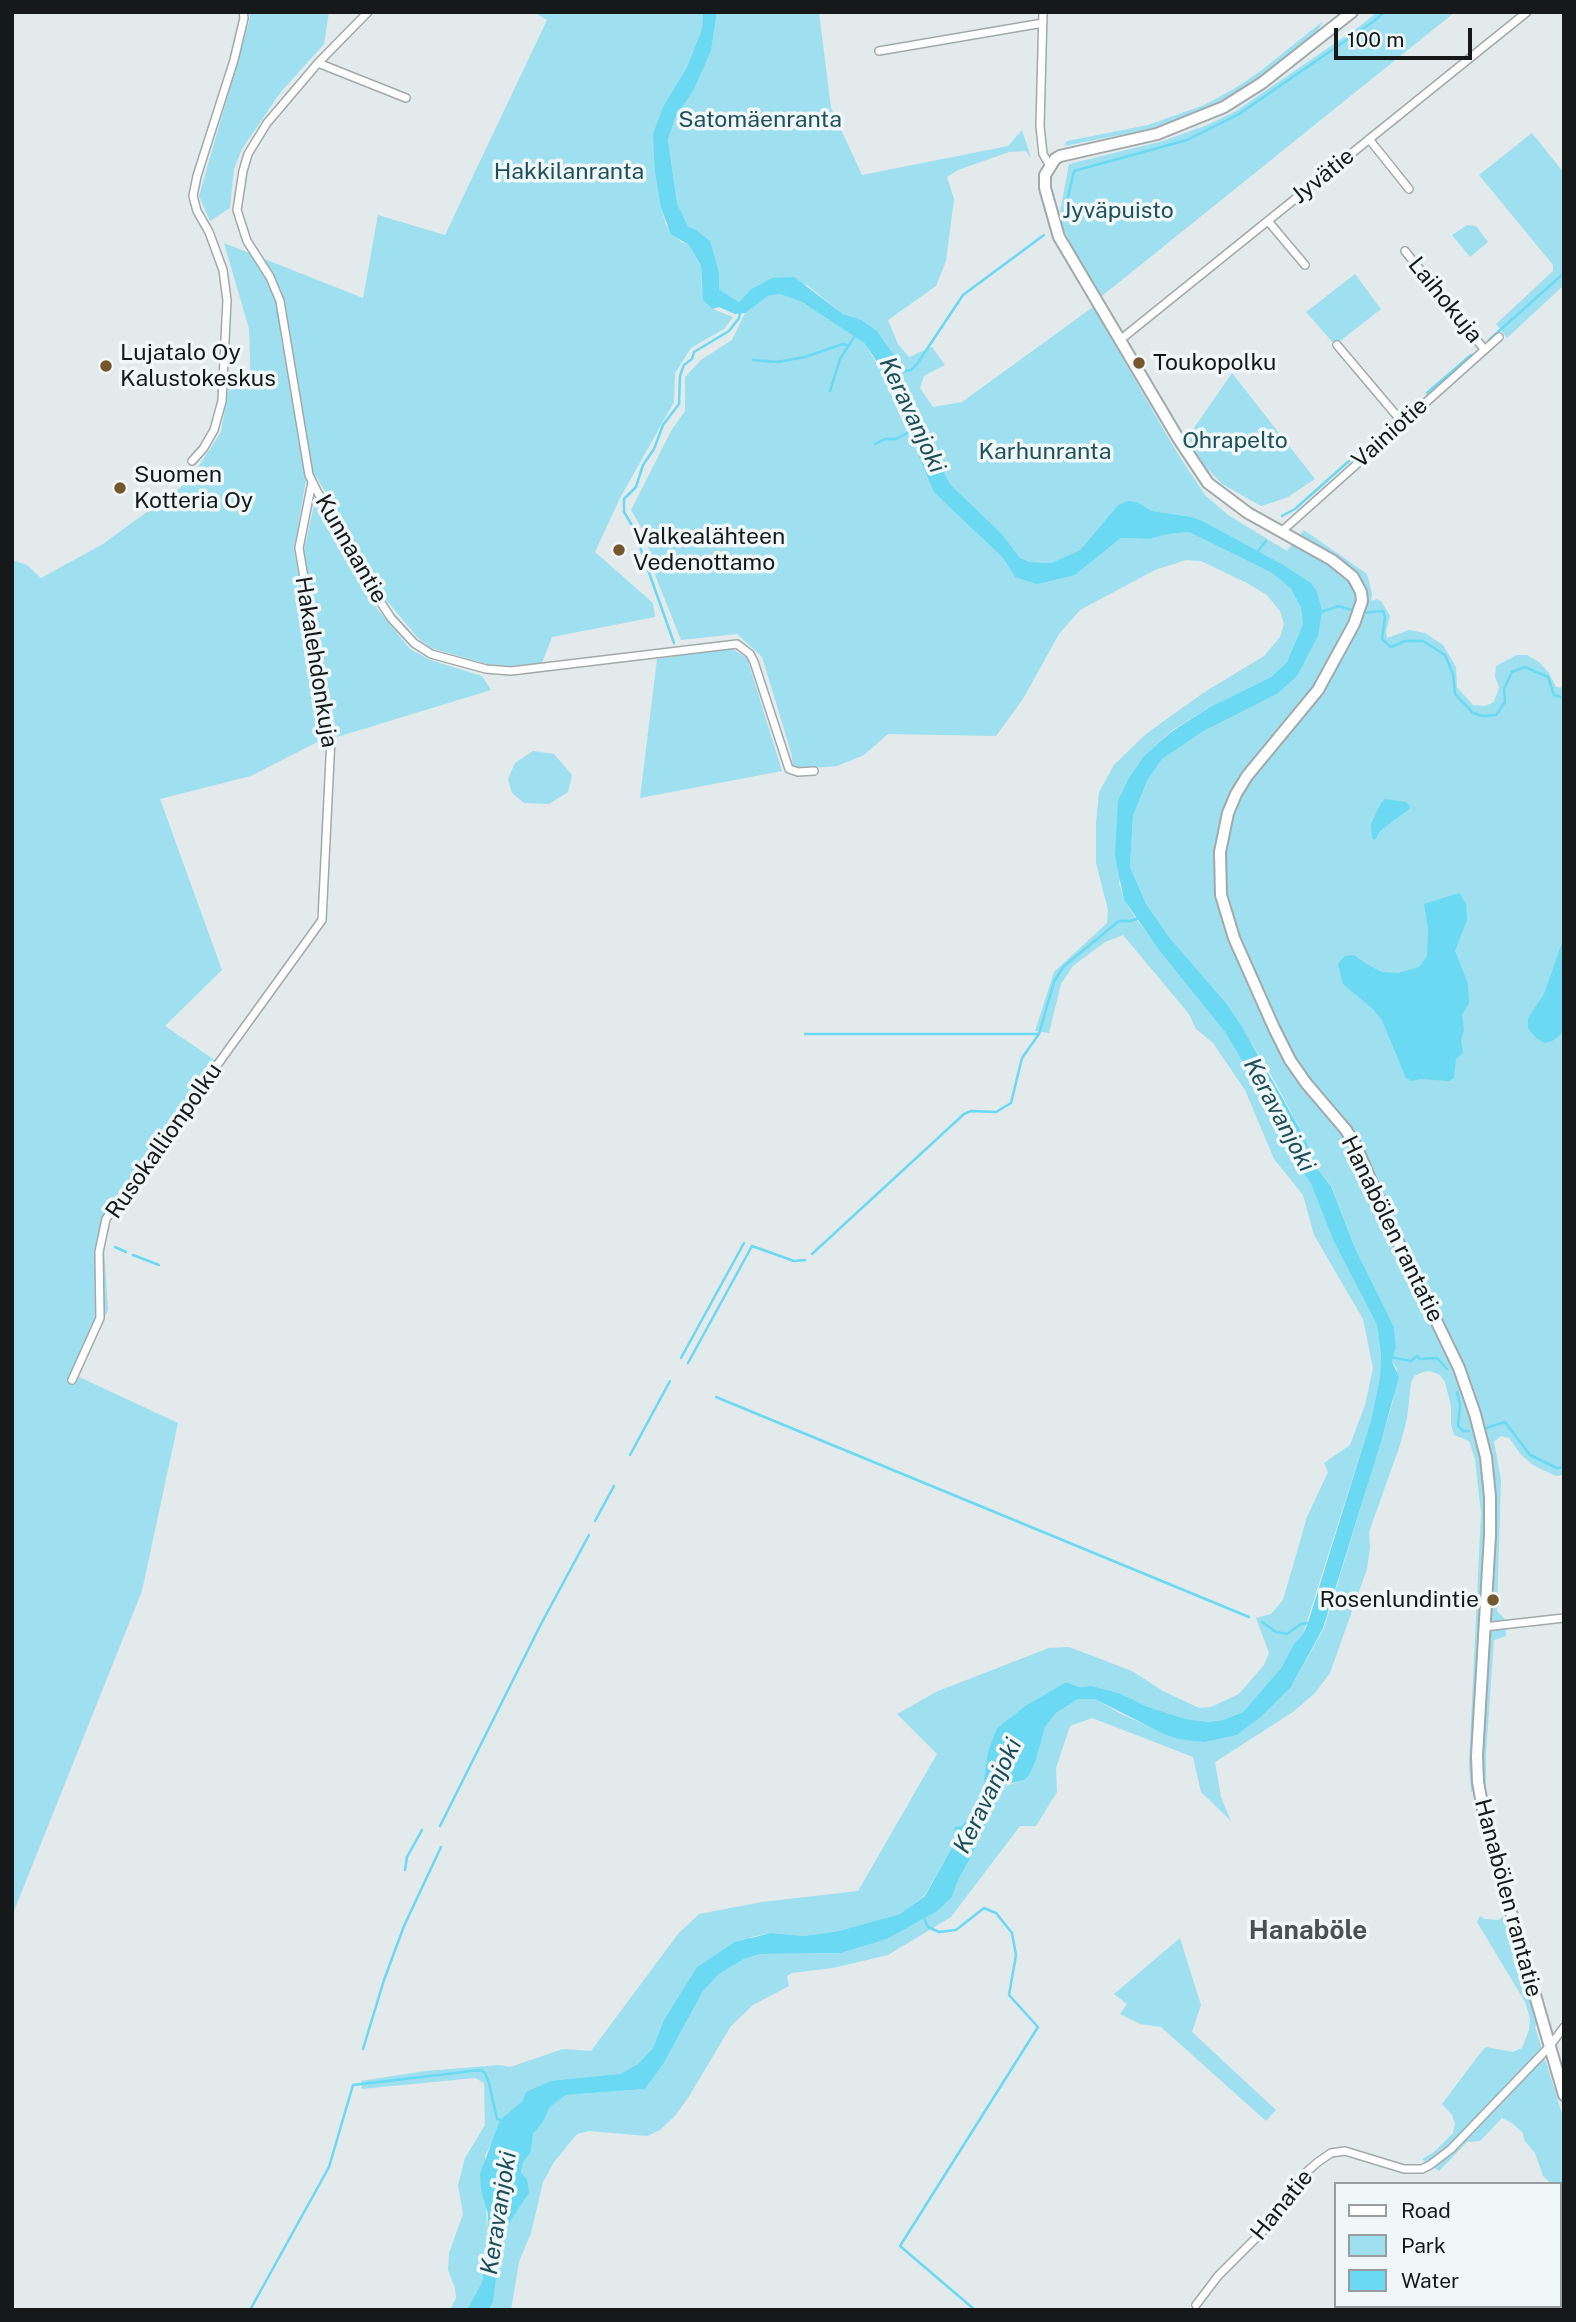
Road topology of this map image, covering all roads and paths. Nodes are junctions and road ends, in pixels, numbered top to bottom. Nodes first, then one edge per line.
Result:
1 (243, 12) edge
2 (368, 12) edge
3 (1043, 12) edge
4 (1352, 12) edge
5 (1527, 12) edge
6 (1043, 23) junction
7 (878, 51) dead end
8 (317, 63) junction
9 (406, 98) dead end
10 (1369, 139) junction
11 (1049, 166) junction
12 (1409, 189) dead end
13 (1268, 220) junction
14 (1405, 251) dead end
15 (1305, 265) dead end
16 (1499, 337) dead end
17 (1120, 340) junction
18 (1337, 345) dead end
19 (1484, 349) junction
20 (1402, 422) junction
21 (192, 461) dead end
22 (312, 481) junction
23 (1282, 531) junction
24 (814, 771) dead end
25 (319, 927) joint
26 (72, 1380) dead end
27 (1564, 1618) edge
28 (1484, 1627) junction
29 (1564, 2027) edge
30 (1549, 2047) junction
31 (1564, 2095) edge
32 (1196, 2305) dead end

1 - 21 street
2 - 8 street, Kunnaantie
3 - 6 street
4 - 11 street
5 - 10 street, Jyvätie
6 - 7 street
6 - 11 street
8 - 9 street
8 - 22 street, Kunnaantie
10 - 12 street
10 - 13 street, Jyvätie
11 - 17 street, Hanabölen rantatie
13 - 15 street
13 - 17 street, Jyvätie
14 - 19 street, Laihokuja
16 - 19 street, Vainiotie
17 - 23 street, Hanabölen rantatie
18 - 20 street
19 - 20 street, Vainiotie
20 - 23 street, Vainiotie
22 - 24 street, Kunnaantie
22 - 25 street, Hakalehdonkuja
23 - 28 street, Hanabölen rantatie
25 - 26 street, Rusokallionpolku
27 - 28 street
28 - 30 street, Hanabölen rantatie
29 - 30 street, Hanatie
30 - 31 street, Hanabölen rantatie
30 - 32 street, Hanatie

